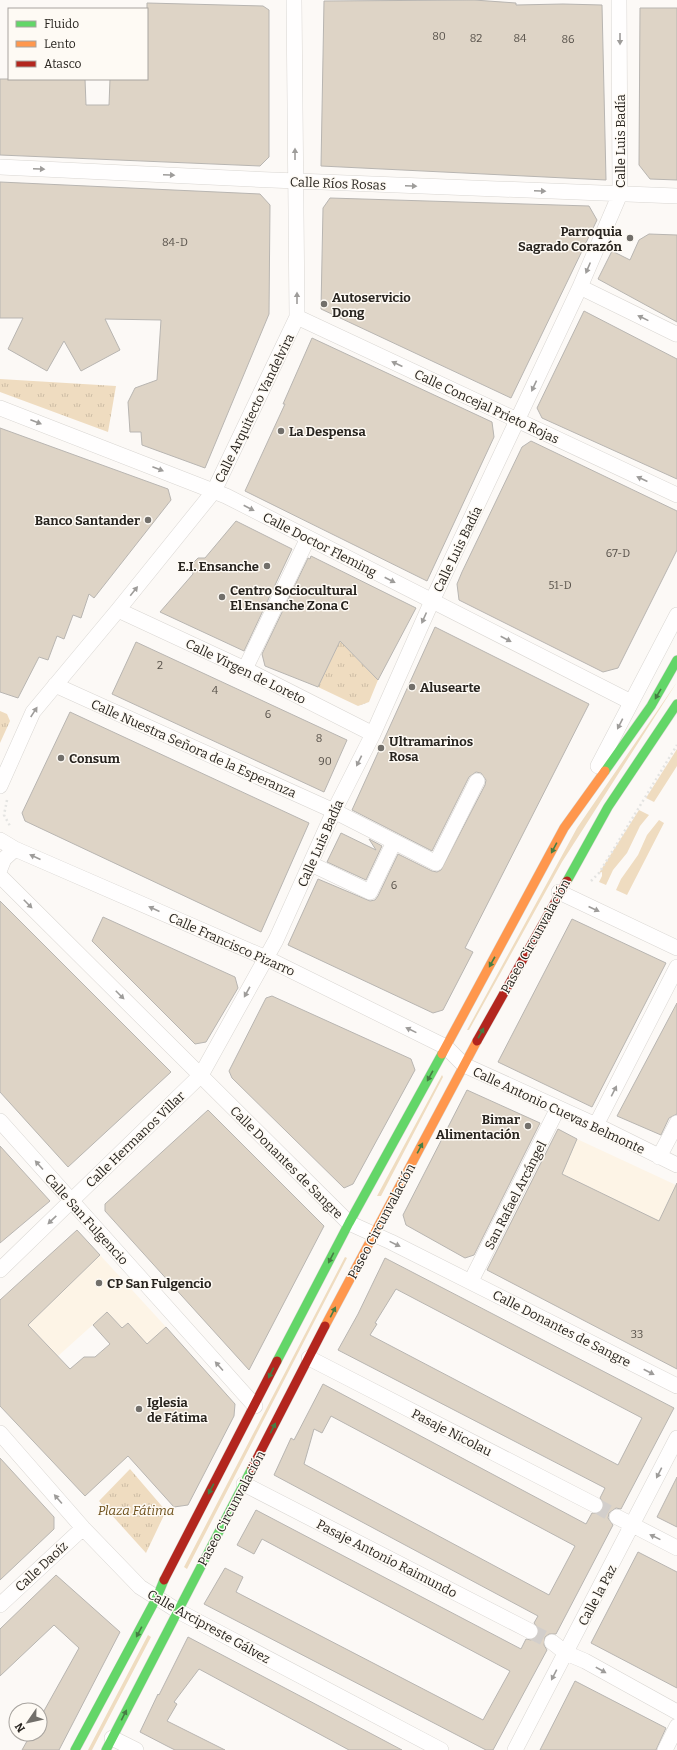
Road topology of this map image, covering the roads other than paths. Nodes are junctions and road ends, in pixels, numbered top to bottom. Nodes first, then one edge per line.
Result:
1 (294, 0) edge
2 (620, 0) edge
3 (0, 167) edge
4 (295, 181) junction
5 (620, 194) junction
6 (677, 196) edge
7 (580, 287) junction
8 (297, 317) junction
9 (677, 332) edge
10 (0, 408) edge
11 (518, 420) junction
12 (214, 491) junction
13 (677, 495) edge
14 (308, 538) junction
15 (432, 601) junction
16 (118, 610) junction
17 (677, 614) edge
18 (677, 660) edge
19 (245, 670) junction
20 (54, 685) junction
21 (631, 702) junction
22 (677, 704) edge
23 (373, 734) junction
24 (477, 781) dead end
25 (4, 792) edge
26 (334, 811) junction
27 (564, 828) junction
28 (0, 840) edge
29 (394, 842) junction
30 (15, 849) junction
31 (311, 864) junction
32 (0, 869) edge
33 (0, 876) edge
34 (559, 892) junction
35 (677, 948) edge
36 (266, 958) junction
37 (677, 967) edge
38 (446, 1047) junction
39 (464, 1065) junction
40 (200, 1075) junction
41 (558, 1108) junction
42 (0, 1121) edge
43 (677, 1123) edge
44 (596, 1125) junction
45 (659, 1157) junction
46 (677, 1165) edge
47 (71, 1201) junction
48 (349, 1223) junction
49 (374, 1233) junction
50 (0, 1270) edge
51 (471, 1281) junction
52 (309, 1358) junction
53 (677, 1386) edge
54 (255, 1406) junction
55 (0, 1433) edge
56 (677, 1438) edge
57 (244, 1484) junction
58 (595, 1505) tunnel mouth
59 (617, 1517) tunnel mouth
60 (633, 1526) junction
61 (83, 1528) junction
62 (677, 1548) edge
63 (157, 1598) junction
64 (0, 1605) edge
65 (178, 1611) junction
66 (530, 1631) tunnel mouth
67 (552, 1642) tunnel mouth
68 (566, 1653) junction
69 (677, 1712) edge
70 (677, 1726) edge
71 (109, 1744) edge
72 (133, 1748) edge
73 (519, 1749) edge
74 (75, 1750) edge
75 (441, 1750) edge
76 (665, 1750) edge

4 -> 1 street, Calle Arquitecto Vandelvira
2 -> 5 street, Calle Luis Badía
3 -> 4 street, Calle Ríos Rosas
4 -> 5 street, Calle Ríos Rosas
8 -> 4 street, Calle Arquitecto Vandelvira
5 - 6 street, Calle Ríos Rosas
5 -> 7 street, Calle Luis Badía
9 -> 7 street
7 -> 11 street, Calle Luis Badía
11 -> 8 street, Calle Concejal Prieto Rojas
8 - 12 street, Calle Arquitecto Vandelvira
10 -> 12 street, Calle Doctor Fleming
13 -> 11 street, Calle Concejal Prieto Rojas
11 - 15 street, Calle Luis Badía
12 -> 14 street, Calle Doctor Fleming
16 -> 12 street, Calle Arquitecto Vandelvira
14 -> 15 street, Calle Doctor Fleming
14 - 19 street
15 -> 21 street, Calle Doctor Fleming
15 -> 23 street, Calle Luis Badía
16 - 19 street, Calle Virgen de Loreto
16 - 20 street, Calle Arquitecto Vandelvira
17 - 21 street, Paseo Circunvalación
18 -> 27 main road, Paseo Circunvalación
19 - 23 street, Calle Virgen de Loreto
25 -> 20 street, Calle Arquitecto Vandelvira
20 - 26 street, Calle Nuestra Señora de la Esperanza
21 -> 27 street, Paseo Circunvalación
22 - 34 main road, Paseo Circunvalación
23 -> 26 street, Calle Luis Badía
24 - 29 street, Calle Nuestra Señora de la Esperanza
26 - 29 street, Calle Nuestra Señora de la Esperanza
26 - 31 street, Calle Luis Badía
27 -> 38 main road, Paseo Circunvalación
28 - 30 street, Calle Francisco Pizarro
29 - 31 street
30 - 32 street
36 -> 30 street, Calle Francisco Pizarro
31 - 36 street, Calle Luis Badía
33 -> 40 street, Calle Donantes de Sangre
34 -> 35 street
39 -> 34 main road, Paseo Circunvalación
38 -> 36 street, Calle Francisco Pizarro
36 -> 40 street, Calle Luis Badía
44 -> 37 street
38 - 39 street, Calle Antonio Cuevas Belmonte
38 -> 48 main road, Paseo Circunvalación
39 - 41 street, Calle Antonio Cuevas Belmonte
49 -> 39 main road, Paseo Circunvalación
40 - 47 street, Calle Hermanos Villar
40 - 48 street, Calle Donantes de Sangre
41 - 44 street, Calle Antonio Cuevas Belmonte
41 - 51 street, San Rafael Arcángel
47 -> 42 street, Calle San Fulgencio
43 - 45 street
44 - 45 street, Calle Antonio Cuevas Belmonte
45 - 46 street, Calle Antonio Cuevas Belmonte
47 -> 50 street, Calle Hermanos Villar
54 -> 47 street, Calle San Fulgencio
48 - 49 street, Calle Donantes de Sangre
48 -> 54 main road, Paseo Circunvalación
49 -> 51 street, Calle Donantes de Sangre
52 -> 49 main road, Paseo Circunvalación
51 -> 53 street, Calle Donantes de Sangre
57 -> 52 main road, Paseo Circunvalación
52 - 58 street, Pasaje Nicolau
54 -> 63 main road, Paseo Circunvalación
61 -> 55 street, Calle Arcipreste Gálvez
56 -> 60 street, Calle la Paz
57 - 65 main road, Paseo Circunvalación
57 - 66 street, Pasaje Antonio Raimundo
59 - 60 street
62 -> 60 street
60 - 68 street, Calle la Paz
61 - 63 street, Calle Arcipreste Gálvez
61 - 64 street, Calle Daoíz
63 - 65 street, Calle Arcipreste Gálvez
63 -> 74 main road, Paseo Circunvalación
71 -> 65 main road, Paseo Circunvalación
65 - 75 street, Calle Arcipreste Gálvez
67 - 68 street
68 -> 69 street
68 -> 73 street, Calle la Paz
70 - 76 street
71 - 72 street

